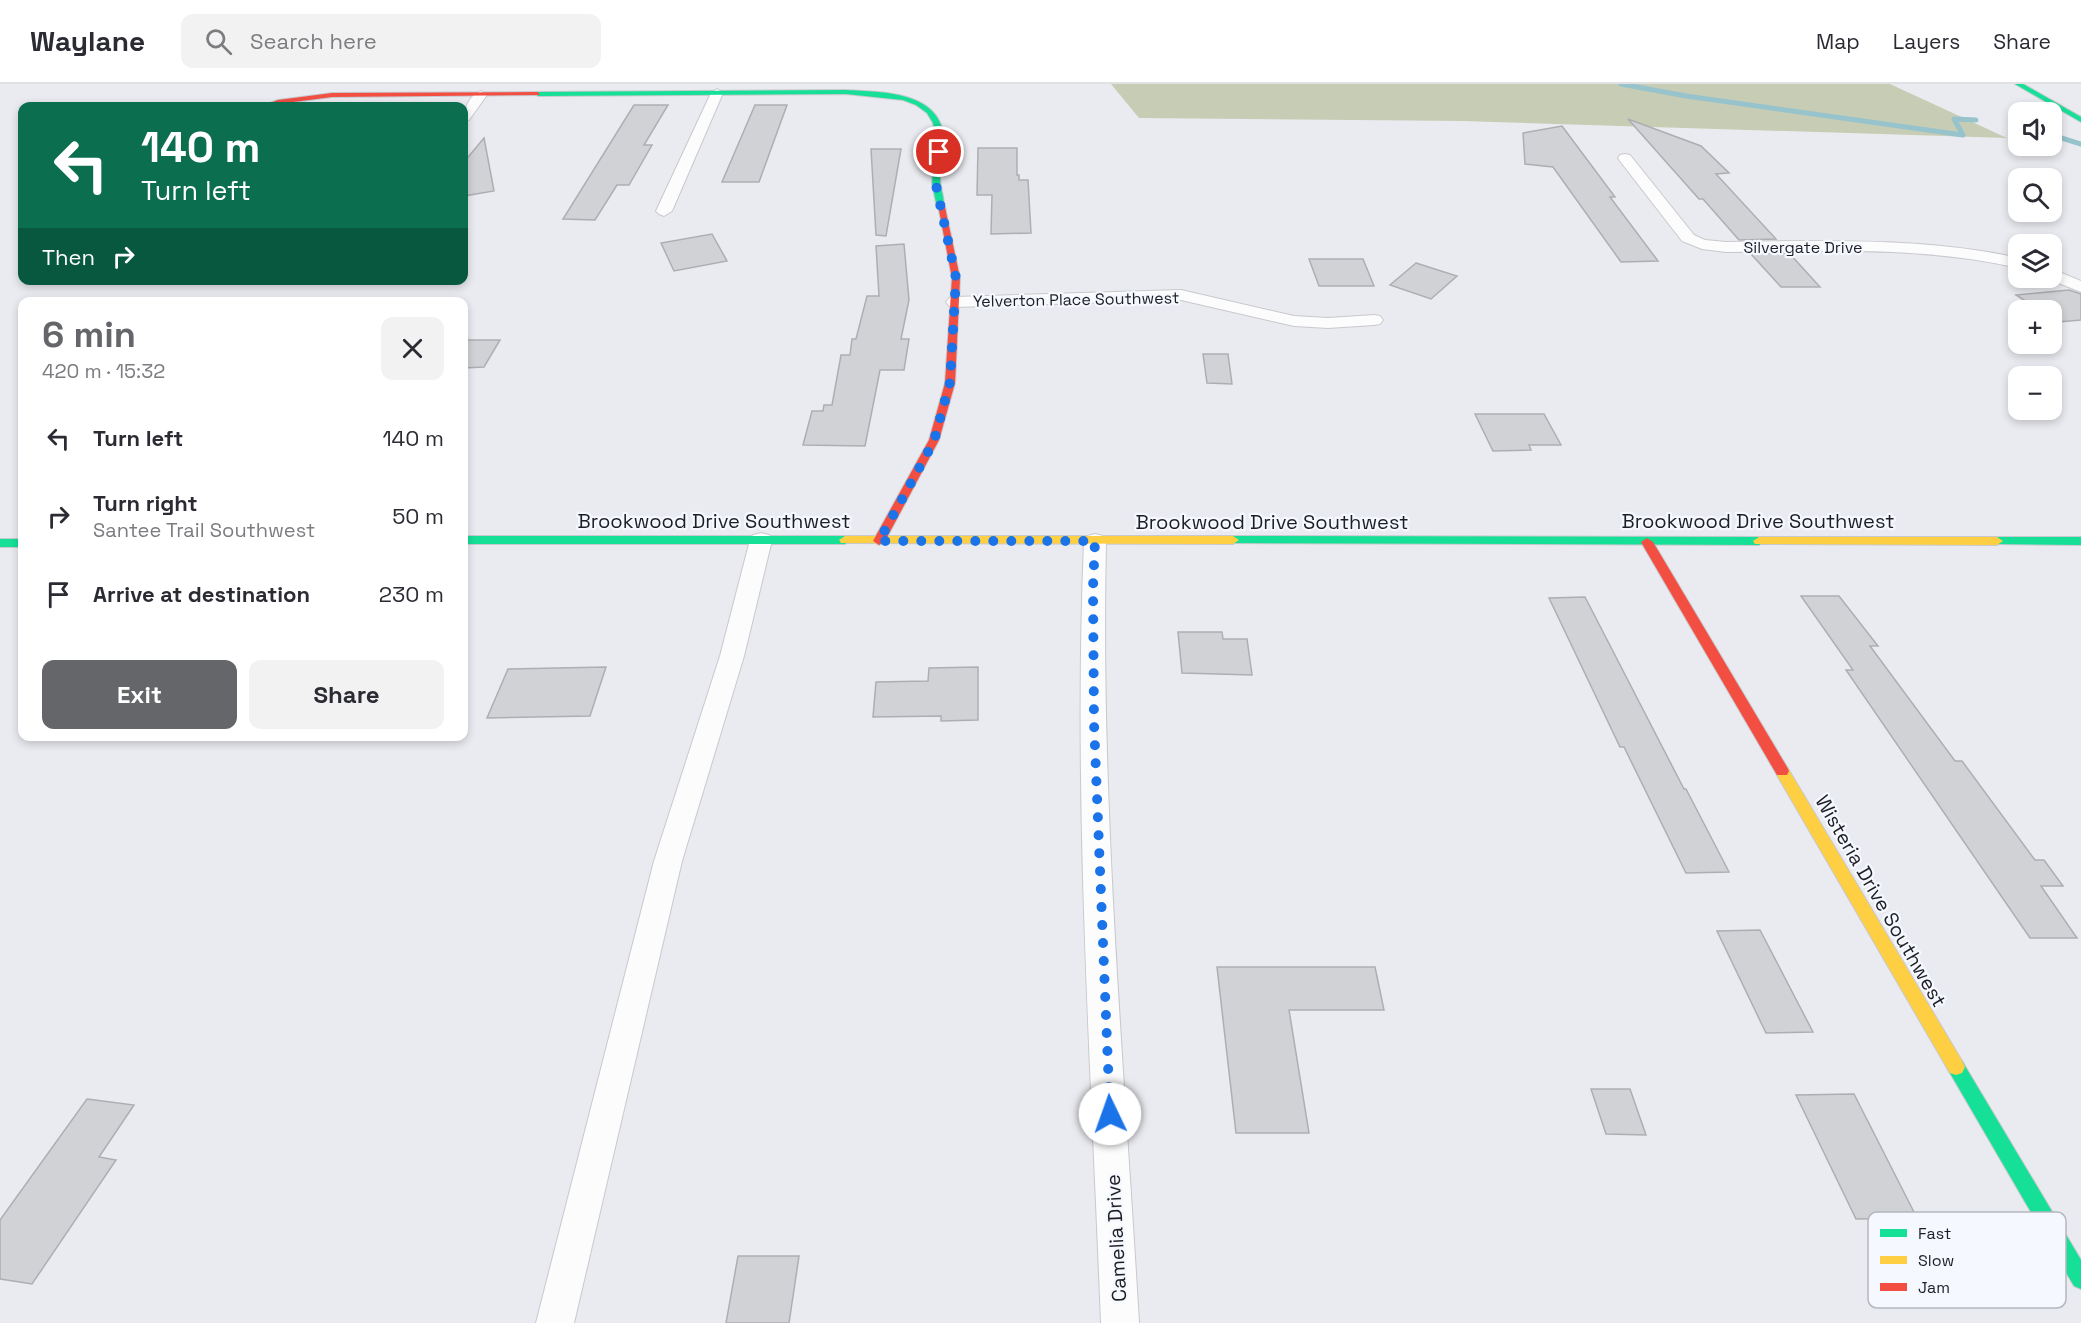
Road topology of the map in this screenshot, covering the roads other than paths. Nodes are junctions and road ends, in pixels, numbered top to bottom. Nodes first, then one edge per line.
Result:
1 (2018, 84) edge
2 (717, 93) junction
3 (481, 95) junction
4 (278, 102) edge
5 (468, 112) edge
6 (2081, 120) edge
7 (1625, 158) dead end
8 (664, 211) dead end
9 (2008, 261) edge
10 (2062, 278) edge
11 (2081, 287) edge
12 (955, 302) junction
13 (1374, 320) dead end
14 (468, 540) edge
15 (761, 540) junction
16 (879, 541) junction
17 (1095, 541) junction
18 (2081, 541) edge
19 (1647, 542) junction
20 (0, 543) edge
21 (18, 543) edge
22 (2042, 1212) edge
23 (2066, 1254) edge
24 (2081, 1279) edge
25 (555, 1323) edge
26 (1120, 1323) edge

1 - 6 street
2 - 3 street
2 - 8 street
2 - 12 street
3 - 4 street
3 - 5 street
7 - 9 street, Silvergate Drive
10 - 11 street
12 - 13 street, Yelverton Place Southwest
12 - 16 street
14 - 15 street, Brookwood Drive Southwest
15 - 16 street, Brookwood Drive Southwest
15 - 25 street
16 - 17 street, Brookwood Drive Southwest
17 - 19 street, Brookwood Drive Southwest
17 - 26 street, Camelia Drive
18 - 19 street, Brookwood Drive Southwest
19 - 22 street, Wisteria Drive Southwest
20 - 21 street
23 - 24 street, Wisteria Drive Southwest

